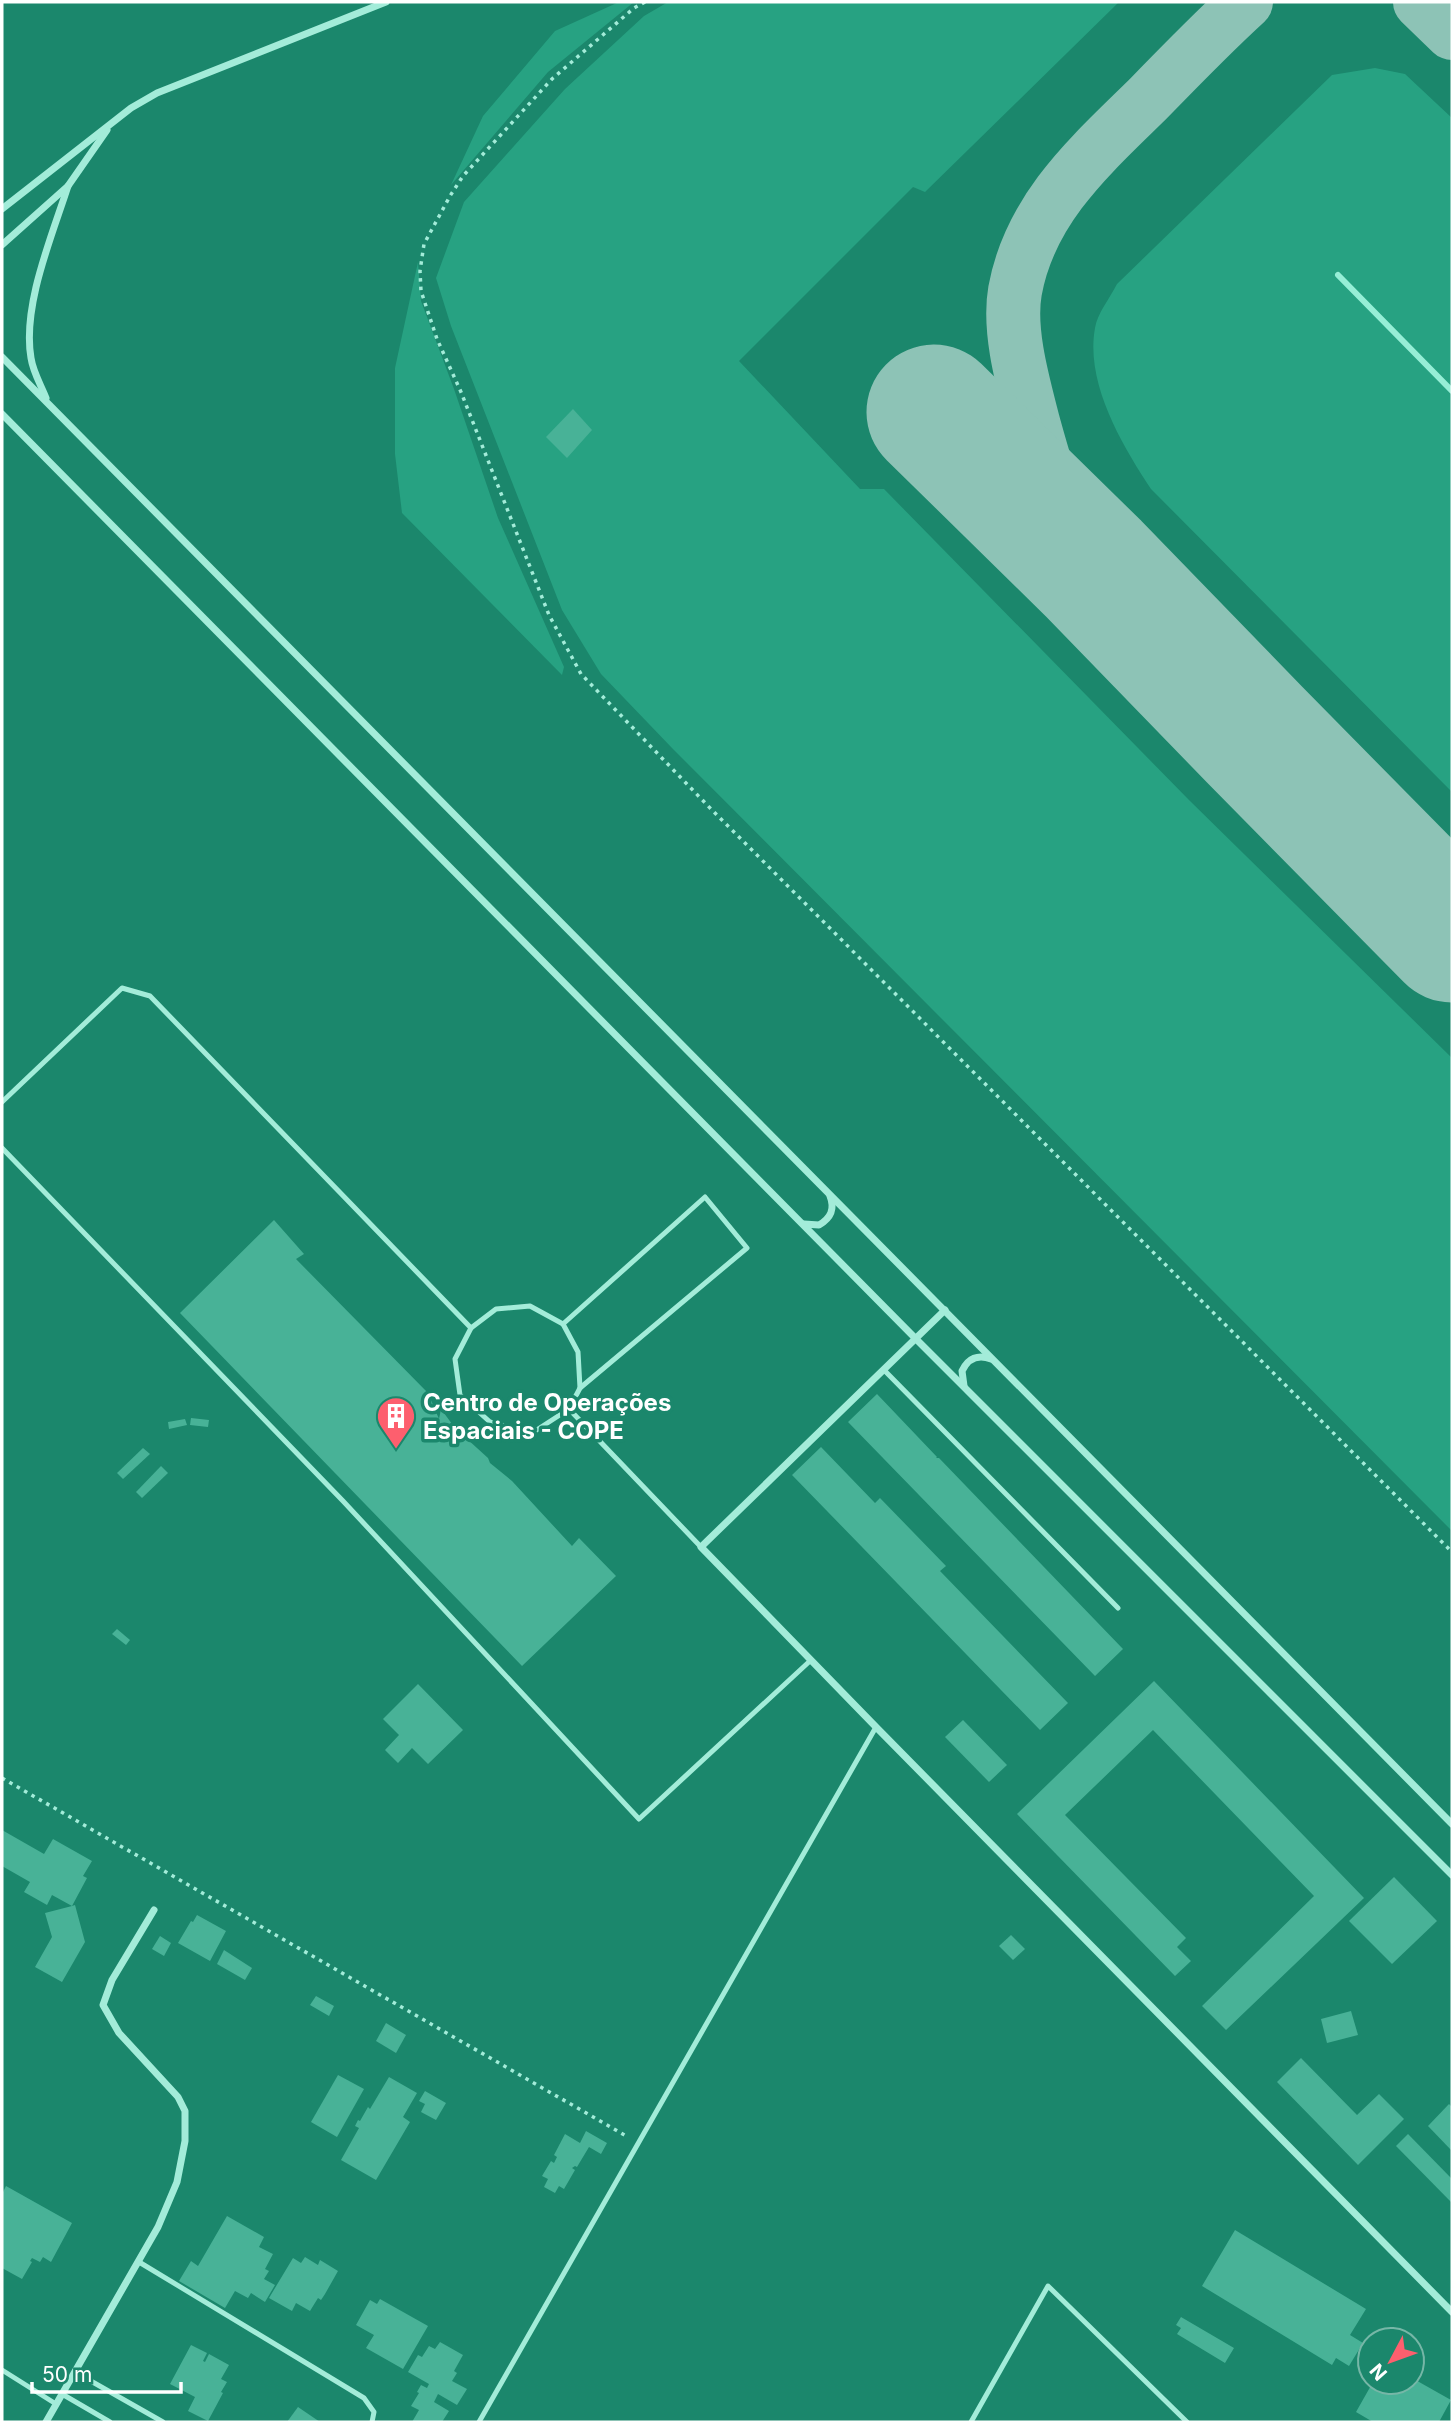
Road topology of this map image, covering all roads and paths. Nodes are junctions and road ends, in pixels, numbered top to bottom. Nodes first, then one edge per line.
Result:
1 (386, 2) edge
2 (645, 2) edge
3 (112, 123) junction
4 (68, 186) junction
5 (4, 205) edge
6 (2, 245) edge
7 (2, 356) edge
8 (48, 402) junction
9 (2, 414) edge
10 (2, 1102) edge
11 (2, 1148) edge
12 (829, 1193) junction
13 (800, 1222) junction
14 (945, 1310) junction
15 (563, 1324) junction
16 (471, 1328) junction
17 (916, 1339) junction
18 (994, 1361) junction
19 (884, 1370) junction
20 (580, 1388) junction
21 (966, 1389) junction
22 (569, 1409) junction
23 (701, 1547) junction
24 (1452, 1552) edge
25 (1118, 1608) dead end
26 (811, 1660) junction
27 (876, 1727) junction
28 (2, 1778) edge
29 (1452, 1824) edge
30 (1452, 1875) edge
31 (154, 1910) dead end
32 (638, 2143) junction
33 (138, 2262) junction
34 (1452, 2312) edge
35 (2, 2370) edge
36 (75, 2372) junction
37 (62, 2394) junction
38 (56, 2404) junction
39 (46, 2422) edge
40 (110, 2422) edge
41 (163, 2422) edge
42 (372, 2422) edge
43 (479, 2422) edge
44 (971, 2422) edge
45 (1187, 2422) edge

1 - 3 street
2 - 24 path
3 - 4 street
3 - 5 street
4 - 6 street
4 - 8 street
7 - 8 street
8 - 12 street
9 - 13 street
10 - 16 lane
11 - 26 lane
12 - 13 street
12 - 14 street
13 - 17 street
14 - 17 street
14 - 18 street
15 - 16 lane
15 - 20 lane
15 - 20 lane
16 - 22 lane
17 - 19 street
17 - 21 street
18 - 21 street
18 - 29 street
19 - 23 street
19 - 25 lane
20 - 22 lane
21 - 30 street
22 - 23 lane
23 - 26 street
26 - 27 street
27 - 32 lane
27 - 34 street
28 - 32 path
31 - 33 street
32 - 43 lane
33 - 36 street
33 - 42 lane
35 - 38 lane
36 - 37 street
36 - 41 lane
37 - 38 street
37 - 40 lane
38 - 39 street
44 - 45 lane

